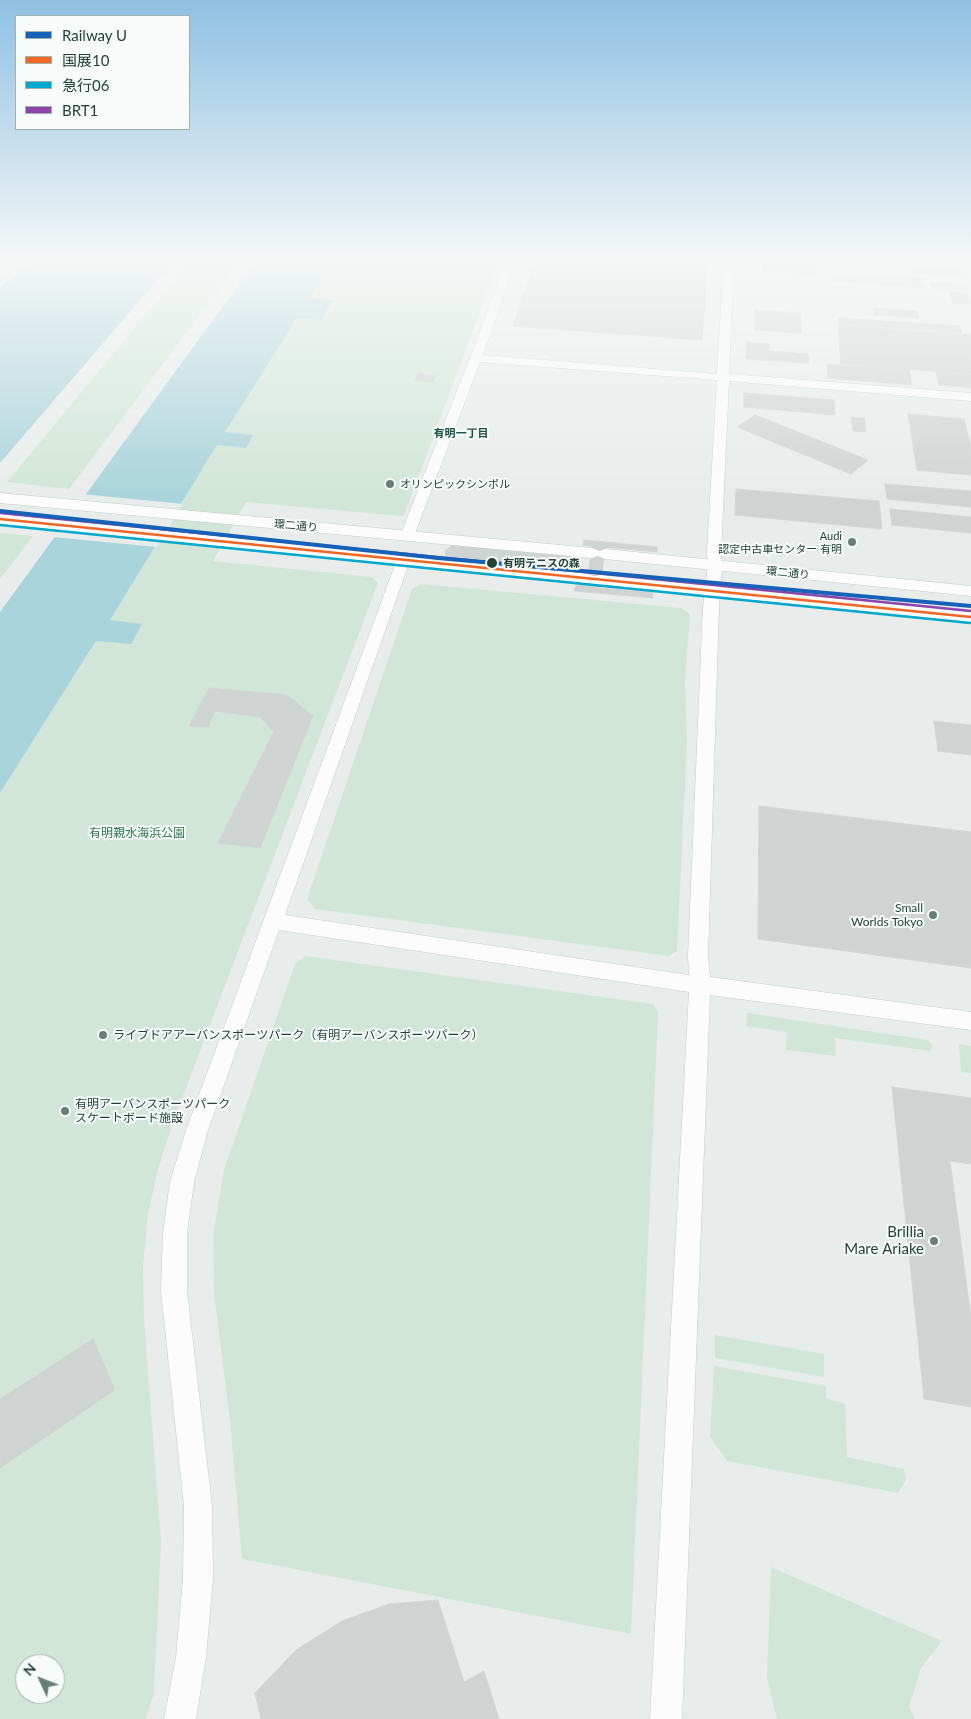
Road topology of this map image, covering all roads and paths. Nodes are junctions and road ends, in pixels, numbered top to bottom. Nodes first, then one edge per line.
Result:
1 (484, 336) edge
2 (726, 336) edge
3 (476, 358) junction
4 (724, 378) junction
5 (971, 397) edge
6 (0, 498) edge
7 (0, 519) edge
8 (407, 536) junction
9 (403, 560) junction
10 (715, 565) junction
11 (713, 591) junction
12 (971, 591) edge
13 (971, 617) edge
14 (272, 921) junction
15 (700, 985) junction
16 (971, 1022) edge
17 (180, 1719) edge
18 (666, 1719) edge

1 - 3 street
2 - 4 street
3 - 4 street
3 - 8 street
4 - 5 street
4 - 10 street
6 - 8 main road, 環二通り
7 - 9 main road, 環二通り
8 - 10 main road, 環二通り
9 - 11 main road, 環二通り
9 - 14 street
10 - 11 street
10 - 12 main road, 環二通り
11 - 13 main road, 環二通り
11 - 15 street
14 - 15 street
14 - 17 street
15 - 16 street
15 - 18 street

